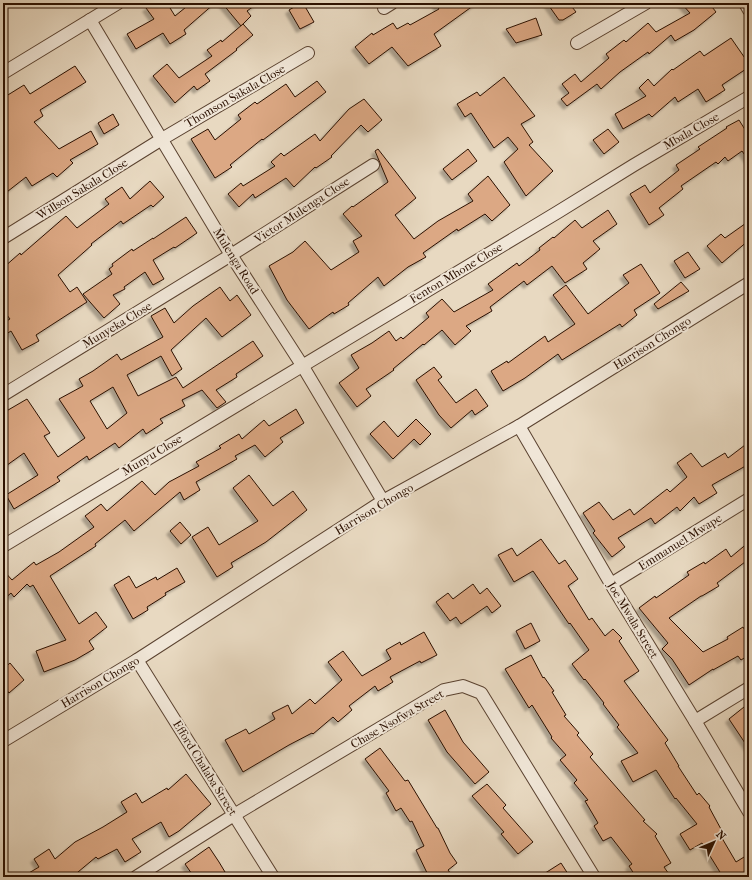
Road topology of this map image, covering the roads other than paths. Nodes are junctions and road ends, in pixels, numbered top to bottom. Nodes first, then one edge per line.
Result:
1 (118, 3) edge
2 (646, 3) edge
3 (745, 3) edge
4 (749, 10) edge
5 (90, 20) junction
6 (577, 43) dead end
7 (308, 53) dead end
8 (3, 73) edge
9 (749, 97) edge
10 (162, 139) junction
11 (373, 165) dead end
12 (610, 180) joint
13 (3, 238) edge
14 (231, 255) junction
15 (749, 283) edge
16 (302, 365) junction
17 (3, 394) edge
18 (519, 426) junction
19 (749, 499) edge
20 (383, 501) junction
21 (3, 546) edge
22 (611, 584) junction
23 (137, 660) junction
24 (749, 688) edge
25 (695, 721) junction
26 (3, 741) edge
27 (749, 812) edge
28 (234, 815) junction
29 (136, 877) edge
30 (273, 877) edge
31 (594, 877) edge

1 - 5 street
2 - 6 street
3 - 4 street
5 - 8 street
5 - 10 street, Mulenga Road
7 - 10 street, Thomson Sakala Close
9 - 12 street, Mbala Close
10 - 13 street, Willson Sakala Close
10 - 14 street, Mulenga Road
11 - 14 street, Victor Mulenga Close
12 - 16 street, Fenton Mhone Close
14 - 16 street, Mulenga Road
14 - 17 street, Munyeka Close
15 - 18 street, Harrison Chongo
16 - 20 street, Mulenga Road
16 - 21 street, Munyu Close
18 - 20 street, Harrison Chongo
18 - 22 street, Joe Mwala Street
19 - 22 street, Emmanuel Mwape
20 - 23 street, Harrison Chongo
22 - 25 street, Joe Mwala Street
23 - 26 street, Harrison Chongo
23 - 28 street, Efford Chalaba Street
24 - 25 street
25 - 27 street, Joe Mwala Street
28 - 29 street, Chase Nsofwa Street
28 - 30 street, Efford Chalaba Street
28 - 31 street, Chase Nsofwa Street

